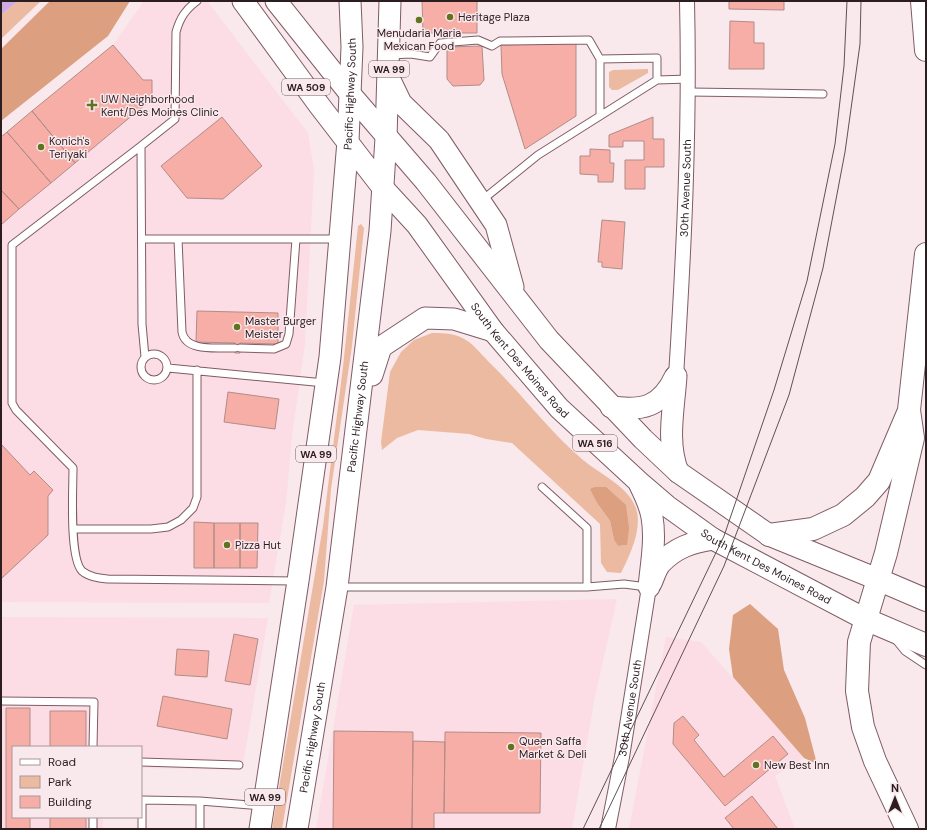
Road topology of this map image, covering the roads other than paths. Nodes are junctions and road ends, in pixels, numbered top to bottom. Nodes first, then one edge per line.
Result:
1 (196, 1) edge
2 (243, 1) edge
3 (276, 1) edge
4 (350, 1) edge
5 (390, 1) edge
6 (687, 1) edge
7 (922, 1) edge
8 (926, 50) edge
9 (389, 55) junction
10 (600, 59) junction
11 (389, 78) junction
12 (657, 80) junction
13 (689, 85) junction
14 (823, 94) dead end
15 (351, 95) junction
16 (600, 115) junction
17 (386, 138) junction
18 (348, 141) junction
19 (141, 146) junction
20 (383, 188) junction
21 (481, 202) junction
22 (142, 239) junction
23 (178, 239) junction
24 (296, 239) junction
25 (340, 239) junction
26 (926, 254) edge
27 (515, 295) junction
28 (493, 331) junction
29 (145, 357) junction
30 (168, 368) junction
31 (197, 370) junction
32 (676, 376) junction
33 (326, 383) junction
34 (611, 407) junction
35 (909, 410) junction
36 (356, 423) junction
37 (678, 472) junction
38 (639, 482) junction
39 (542, 487) dead end
40 (74, 529) junction
41 (769, 535) junction
42 (713, 539) junction
43 (877, 579) junction
44 (298, 581) junction
45 (337, 587) junction
46 (587, 587) junction
47 (649, 587) junction
48 (926, 600) edge
49 (865, 619) junction
50 (889, 630) junction
51 (926, 645) edge
52 (926, 664) edge
53 (1, 701) edge
54 (93, 746) edge
55 (142, 762) edge
56 (239, 765) dead end
57 (200, 801) junction
58 (264, 806) junction
59 (93, 818) edge
60 (93, 829) edge
61 (142, 829) edge
62 (200, 829) edge
63 (260, 829) edge
64 (297, 829) edge
65 (608, 829) edge
66 (907, 829) edge

1 - 19 lane
2 - 18 main road, South Kent Des Moines Road / WA 509
3 - 15 main road, WA 509
4 - 15 main road, Pacific Highway South / WA 99
5 - 9 main road, Pacific Highway South / WA 99
6 - 13 street, 30th Avenue South
7 - 8 highway
9 - 10 lane
9 - 11 main road, Pacific Highway South / WA 99
10 - 12 lane
10 - 16 lane
11 - 17 main road, Pacific Highway South / WA 99
11 - 21 main road
12 - 13 lane
12 - 16 lane
13 - 14 lane
13 - 32 street, 30th Avenue South
15 - 17 main road, WA 509
15 - 18 main road, Pacific Highway South / WA 99
16 - 21 lane
17 - 20 main road, Pacific Highway South / WA 99
17 - 27 main road, WA 516
18 - 20 main road, South Kent Des Moines Road / WA 516
18 - 25 main road, Pacific Highway South / WA 99
19 - 22 lane
19 - 40 lane
20 - 28 main road, South Kent Des Moines Road / WA 516
20 - 36 main road, Pacific Highway South / WA 99
21 - 27 main road
22 - 23 lane
22 - 29 lane
23 - 24 lane
23 - 24 lane
24 - 25 lane
25 - 33 main road, Pacific Highway South / WA 99
26 - 35 highway
27 - 34 main road, WA 516
28 - 36 main road
28 - 38 main road, South Kent Des Moines Road / WA 516
29 - 30 lane
29 - 30 lane
30 - 31 lane
31 - 33 lane
31 - 40 lane
32 - 34 main road
32 - 37 main road
33 - 44 main road, Pacific Highway South / WA 99
34 - 37 main road, WA 516
35 - 41 highway
35 - 43 highway
36 - 45 main road, Pacific Highway South / WA 99
37 - 41 main road, WA 516
38 - 42 main road, South Kent Des Moines Road / WA 516
38 - 47 main road
39 - 46 lane
40 - 44 lane
41 - 43 main road, WA 516
42 - 47 main road
42 - 49 main road, South Kent Des Moines Road / WA 516
43 - 48 highway, WA 516
43 - 49 highway
44 - 58 main road, Pacific Highway South / WA 99
45 - 46 lane
45 - 64 main road, Pacific Highway South / WA 99
46 - 47 lane
47 - 65 street, 30th Avenue South
49 - 50 highway, South Kent Des Moines Road / WA 516
49 - 66 highway
50 - 51 highway, South Kent Des Moines Road / WA 516
50 - 52 lane
53 - 54 lane
55 - 56 lane
57 - 58 lane
57 - 61 lane
57 - 62 lane
58 - 63 main road, Pacific Highway South / WA 99
59 - 60 lane

